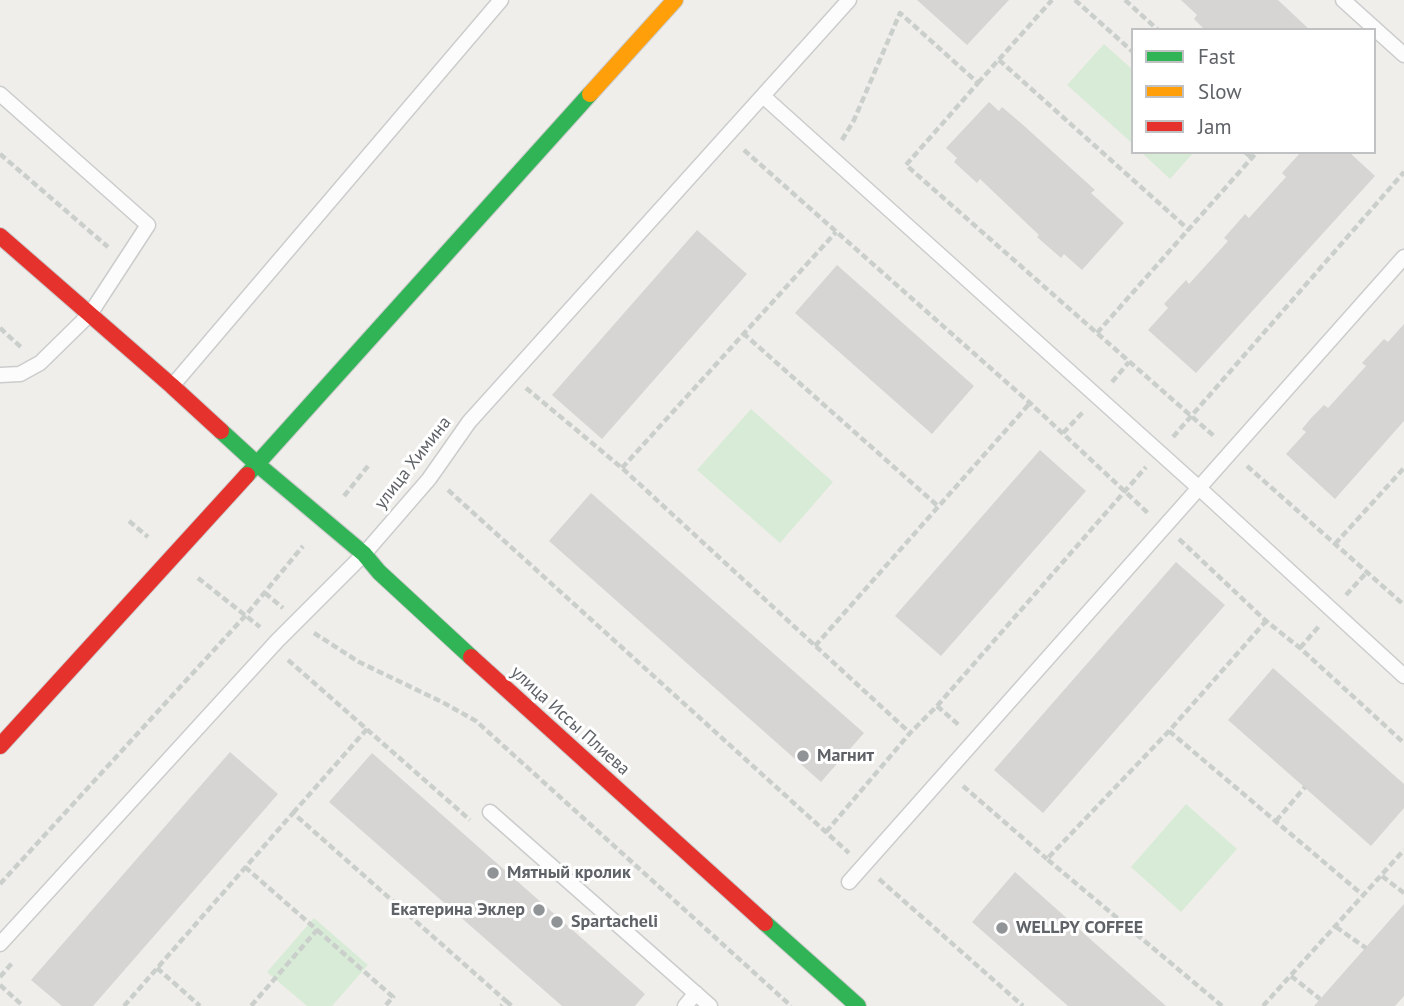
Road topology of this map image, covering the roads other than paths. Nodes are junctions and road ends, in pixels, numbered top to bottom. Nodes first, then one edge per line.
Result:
1 (502, 0) edge
2 (675, 0) edge
3 (849, 0) edge
4 (1343, 0) edge
5 (1374, 28) edge
6 (1376, 30) edge
7 (1404, 55) edge
8 (0, 94) edge
9 (763, 96) junction
10 (0, 236) edge
11 (1404, 257) edge
12 (90, 314) junction
13 (0, 375) edge
14 (172, 386) junction
15 (257, 464) junction
16 (1199, 488) junction
17 (364, 554) junction
18 (1404, 676) edge
19 (0, 746) edge
20 (489, 812) dead end
21 (849, 882) dead end
22 (0, 944) edge
23 (696, 993) junction
24 (685, 1006) edge
25 (710, 1006) edge
26 (858, 1006) edge

1 - 14 lane
2 - 15 street
3 - 9 lane, улица Химина
4 - 5 lane
6 - 7 lane
8 - 12 lane
9 - 16 lane
9 - 17 lane, улица Химина
10 - 12 street, улица Иссы Плиева
11 - 16 lane
12 - 13 lane
12 - 14 street, улица Иссы Плиева
14 - 15 street, улица Иссы Плиева
15 - 17 street, улица Иссы Плиева
15 - 19 street
16 - 18 lane
16 - 21 lane
17 - 22 lane, улица Химина
17 - 26 street, улица Иссы Плиева
20 - 23 lane
23 - 24 lane
23 - 25 lane

